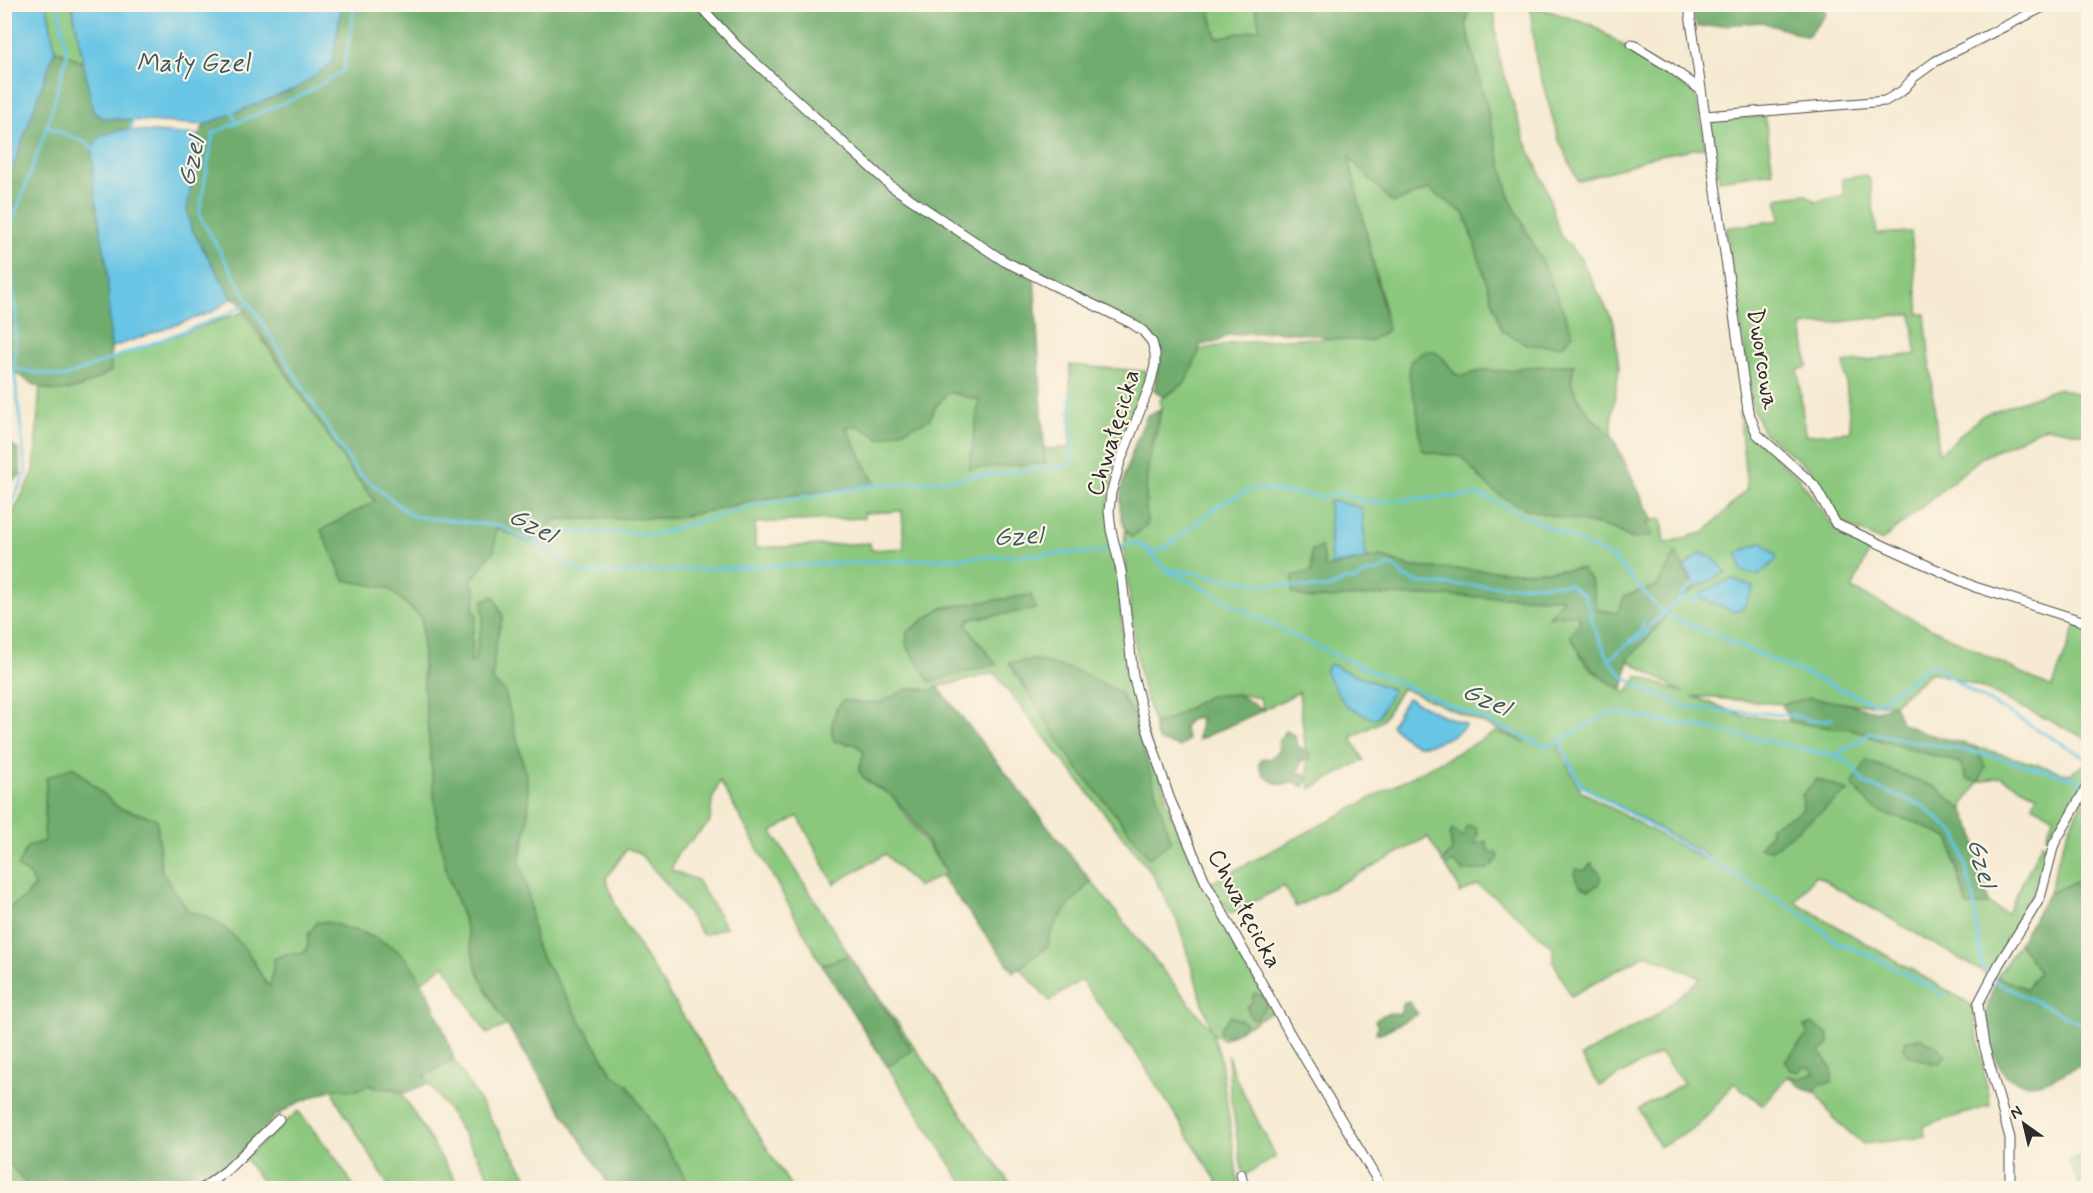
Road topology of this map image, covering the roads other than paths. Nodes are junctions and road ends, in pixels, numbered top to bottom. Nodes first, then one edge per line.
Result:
1 (699, 4) edge
2 (2049, 4) edge
3 (1690, 14) dead end
4 (1632, 44) dead end
5 (1701, 90) junction
6 (1705, 116) junction
7 (2088, 622) edge
8 (2087, 787) edge
9 (279, 1119) dead end
10 (1241, 1174) dead end
11 (203, 1188) edge
12 (1244, 1188) edge
13 (1382, 1188) edge
14 (2010, 1188) edge

1 - 13 street, Chwałęcicka
2 - 6 street
3 - 5 street, Dworcowa
4 - 5 street
5 - 6 street, Dworcowa
6 - 7 street, Dworcowa
8 - 14 street
9 - 11 street
10 - 12 street

